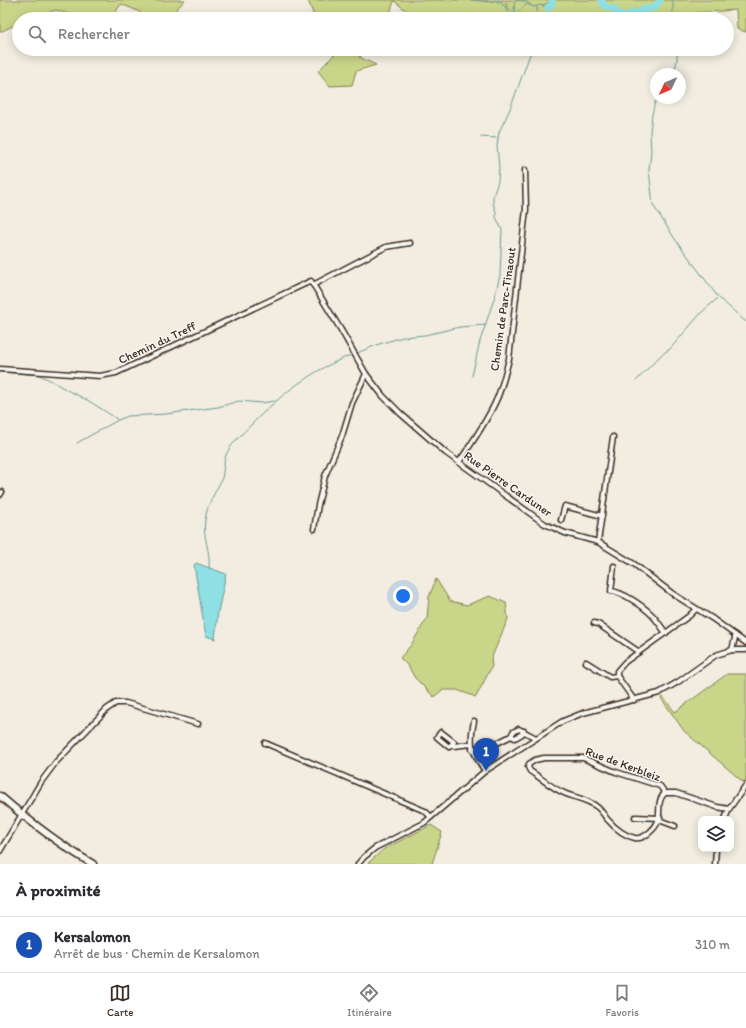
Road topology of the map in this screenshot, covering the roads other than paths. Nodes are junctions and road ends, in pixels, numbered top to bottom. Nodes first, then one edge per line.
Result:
1 (525, 170) dead end
2 (410, 243) dead end
3 (312, 283) junction
4 (0, 369) edge
5 (366, 374) junction
6 (613, 437) dead end
7 (459, 462) junction
8 (602, 516) junction
9 (561, 520) dead end
10 (314, 529) dead end
11 (598, 542) junction
12 (614, 566) dead end
13 (696, 609) junction
14 (594, 623) dead end
15 (666, 633) junction
16 (734, 634) junction
17 (746, 643) edge
18 (732, 650) junction
19 (746, 650) edge
20 (639, 652) junction
21 (586, 662) dead end
22 (617, 676) junction
23 (634, 700) junction
24 (474, 721) dead end
25 (198, 724) dead end
26 (536, 738) junction
27 (265, 743) dead end
28 (452, 744) dead end
29 (471, 746) junction
30 (485, 771) junction
31 (746, 785) edge
32 (665, 793) junction
33 (0, 796) edge
34 (729, 809) junction
35 (22, 814) junction
36 (726, 816) edge
37 (431, 817) junction
38 (635, 817) dead end
39 (659, 819) junction
40 (675, 826) dead end
41 (0, 851) edge
42 (716, 852) edge
43 (93, 864) edge
44 (358, 864) edge
45 (714, 864) edge

1 - 7 street, Chemin de Parc-Tinaout
2 - 3 street, Chemin du Treff
3 - 4 street, Chemin du Treff
3 - 5 street, Rue Pierre Carduner
5 - 7 street, Rue Pierre Carduner
5 - 10 street
6 - 8 street
7 - 11 street, Rue Pierre Carduner
8 - 9 street
8 - 11 street
11 - 13 street, Rue Pierre Carduner
12 - 15 street
13 - 15 street
13 - 16 street, Rue Pierre Carduner
14 - 20 street
15 - 20 street
16 - 17 street, Rue Pierre Carduner
16 - 18 street
18 - 19 street
18 - 23 street
20 - 22 street
21 - 22 street
22 - 23 street
23 - 26 street
24 - 29 street
25 - 35 street
26 - 29 street
26 - 30 street
27 - 37 street
28 - 29 street
29 - 30 street
30 - 37 street
31 - 34 street
32 - 34 street, Rue de Kerbleiz
32 - 39 street, Rue de Kerbleiz
32 - 39 street, Rue de Kerbleiz
33 - 35 main road
34 - 36 street
35 - 41 street
35 - 43 main road
37 - 44 street
38 - 39 street
39 - 40 street
42 - 45 street

